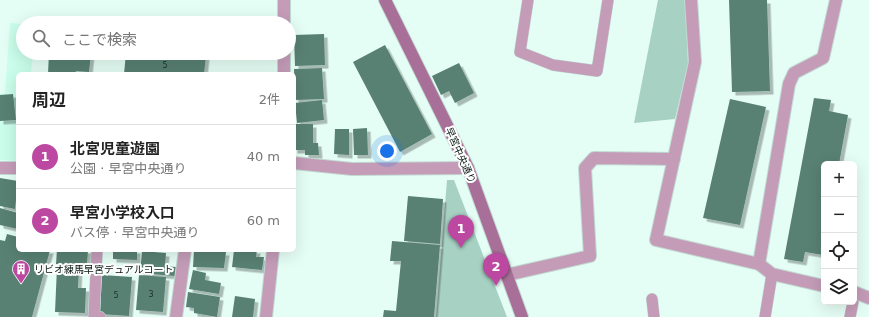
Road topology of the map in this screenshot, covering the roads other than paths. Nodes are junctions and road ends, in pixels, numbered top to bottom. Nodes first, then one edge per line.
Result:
1 (284, 0) edge
2 (385, 0) edge
3 (528, 0) edge
4 (608, 0) edge
5 (691, 0) edge
6 (836, 0) edge
7 (284, 16) edge
8 (284, 60) edge
9 (284, 72) edge
10 (674, 159) junction
11 (296, 163) edge
12 (0, 168) edge
13 (16, 168) edge
14 (468, 168) junction
15 (97, 252) edge
16 (185, 252) edge
17 (273, 252) edge
18 (759, 264) junction
19 (772, 274) junction
20 (507, 275) junction
21 (821, 285) edge
22 (857, 296) edge
23 (869, 298) edge
24 (652, 299) dead end
25 (852, 305) edge
26 (100, 317) edge
27 (176, 317) edge
28 (266, 317) edge
29 (522, 317) edge
30 (654, 317) edge
31 (765, 317) edge
32 (850, 317) edge

1 - 7 street
2 - 14 street, 早宮中央通り
3 - 4 lane
5 - 10 street
6 - 18 street
8 - 9 street
10 - 18 street
10 - 20 street
11 - 14 street
12 - 13 street
14 - 20 street, 早宮中央通り
15 - 26 lane
16 - 27 street
17 - 28 street
18 - 19 street
19 - 21 street
19 - 31 lane
20 - 29 street, 早宮中央通り
22 - 23 street
24 - 30 lane
25 - 32 lane

